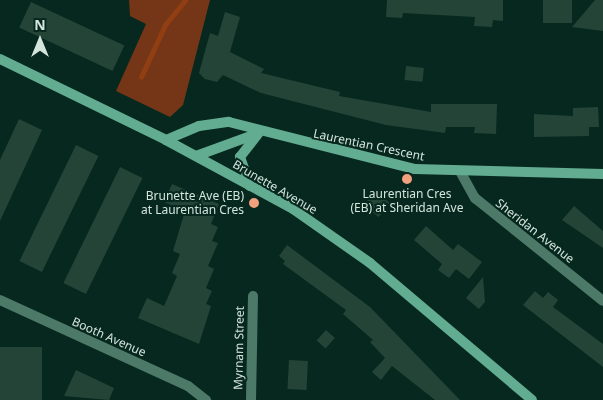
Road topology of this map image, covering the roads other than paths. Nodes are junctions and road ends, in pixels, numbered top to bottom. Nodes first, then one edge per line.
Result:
1 (0, 59) edge
2 (259, 133) junction
3 (166, 140) junction
4 (196, 156) junction
5 (461, 174) junction
6 (603, 174) edge
7 (250, 186) junction
8 (253, 296) dead end
9 (0, 300) edge
10 (603, 300) edge
11 (206, 400) edge
12 (251, 400) edge
13 (532, 400) edge

1 - 3 main road, Brunette Avenue
2 - 3 main road, Laurentian Crescent
2 - 4 main road
2 - 5 main road, Laurentian Crescent
2 - 7 main road
3 - 4 main road, Brunette Avenue
4 - 7 main road, Brunette Avenue
5 - 6 main road, Laurentian Crescent
5 - 10 street, Sheridan Avenue
7 - 13 main road, Brunette Avenue
8 - 12 street, Myrnam Street
9 - 11 street, Booth Avenue

